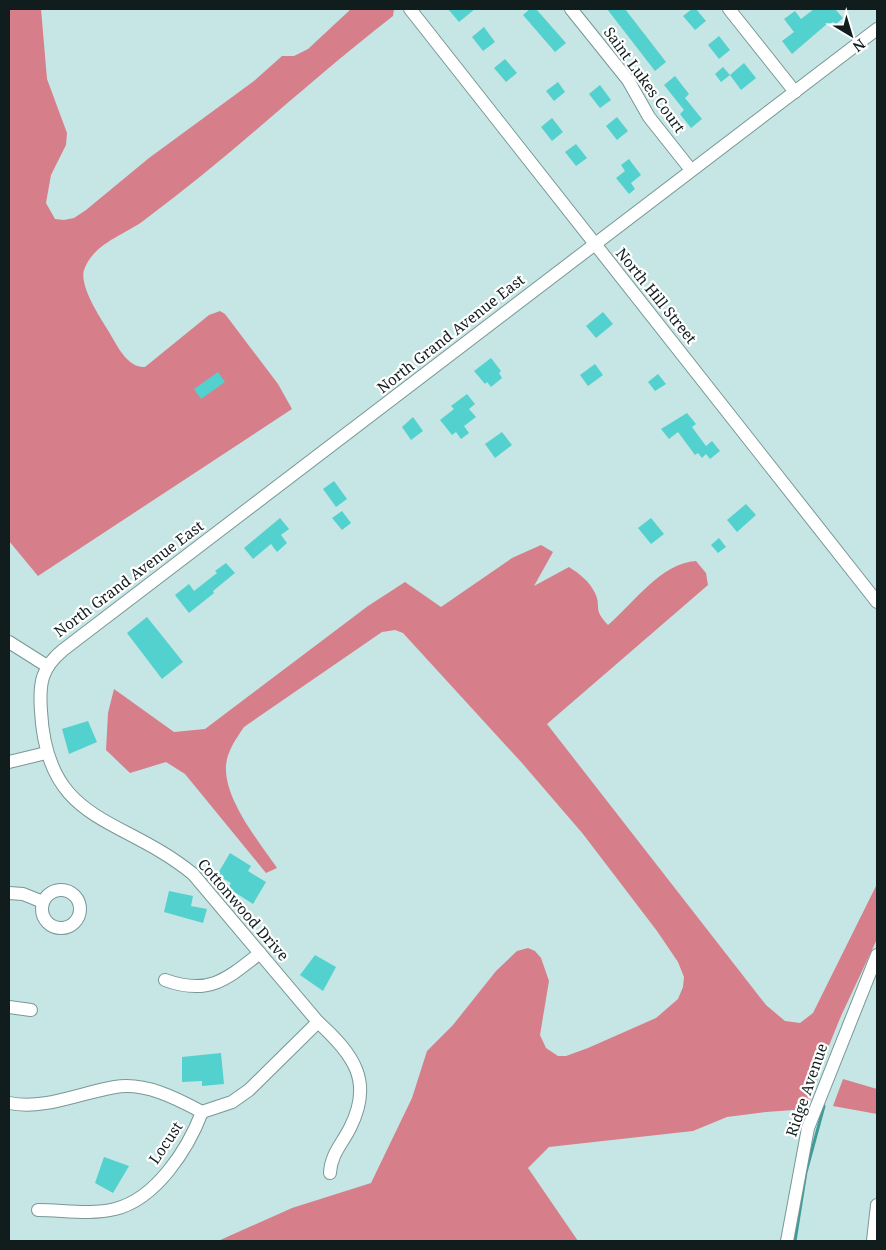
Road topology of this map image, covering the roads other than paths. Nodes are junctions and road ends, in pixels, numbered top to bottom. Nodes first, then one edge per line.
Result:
1 (410, 9) edge
2 (571, 9) edge
3 (729, 9) edge
4 (877, 29) edge
5 (795, 92) junction
6 (691, 170) junction
7 (594, 244) junction
8 (877, 602) edge
9 (9, 642) edge
10 (47, 666) junction
11 (46, 753) junction
12 (9, 762) edge
13 (9, 893) edge
14 (43, 902) dead end
15 (260, 953) junction
16 (877, 955) edge
17 (165, 980) dead end
18 (9, 1007) edge
19 (31, 1010) dead end
20 (318, 1022) junction
21 (9, 1103) edge
22 (202, 1112) junction
23 (330, 1173) dead end
24 (877, 1205) edge
25 (38, 1210) dead end
26 (786, 1241) edge
27 (873, 1241) edge

1 - 7 street, North Hill Street
2 - 6 street, Saint Lukes Court
3 - 5 street
4 - 5 street, North Grand Avenue East
5 - 6 street, North Grand Avenue East
6 - 7 street, North Grand Avenue East
7 - 8 street, North Hill Street
7 - 10 street, North Grand Avenue East
9 - 10 street
10 - 11 street, Cottonwood Drive
11 - 12 street
11 - 15 street, Cottonwood Drive
13 - 14 street
15 - 17 street
15 - 20 street, Cottonwood Drive
16 - 26 street, Ridge Avenue
18 - 19 street
20 - 22 street, Locust
20 - 23 street, Cottonwood Drive
21 - 22 street
22 - 25 street, Locust
24 - 27 street

